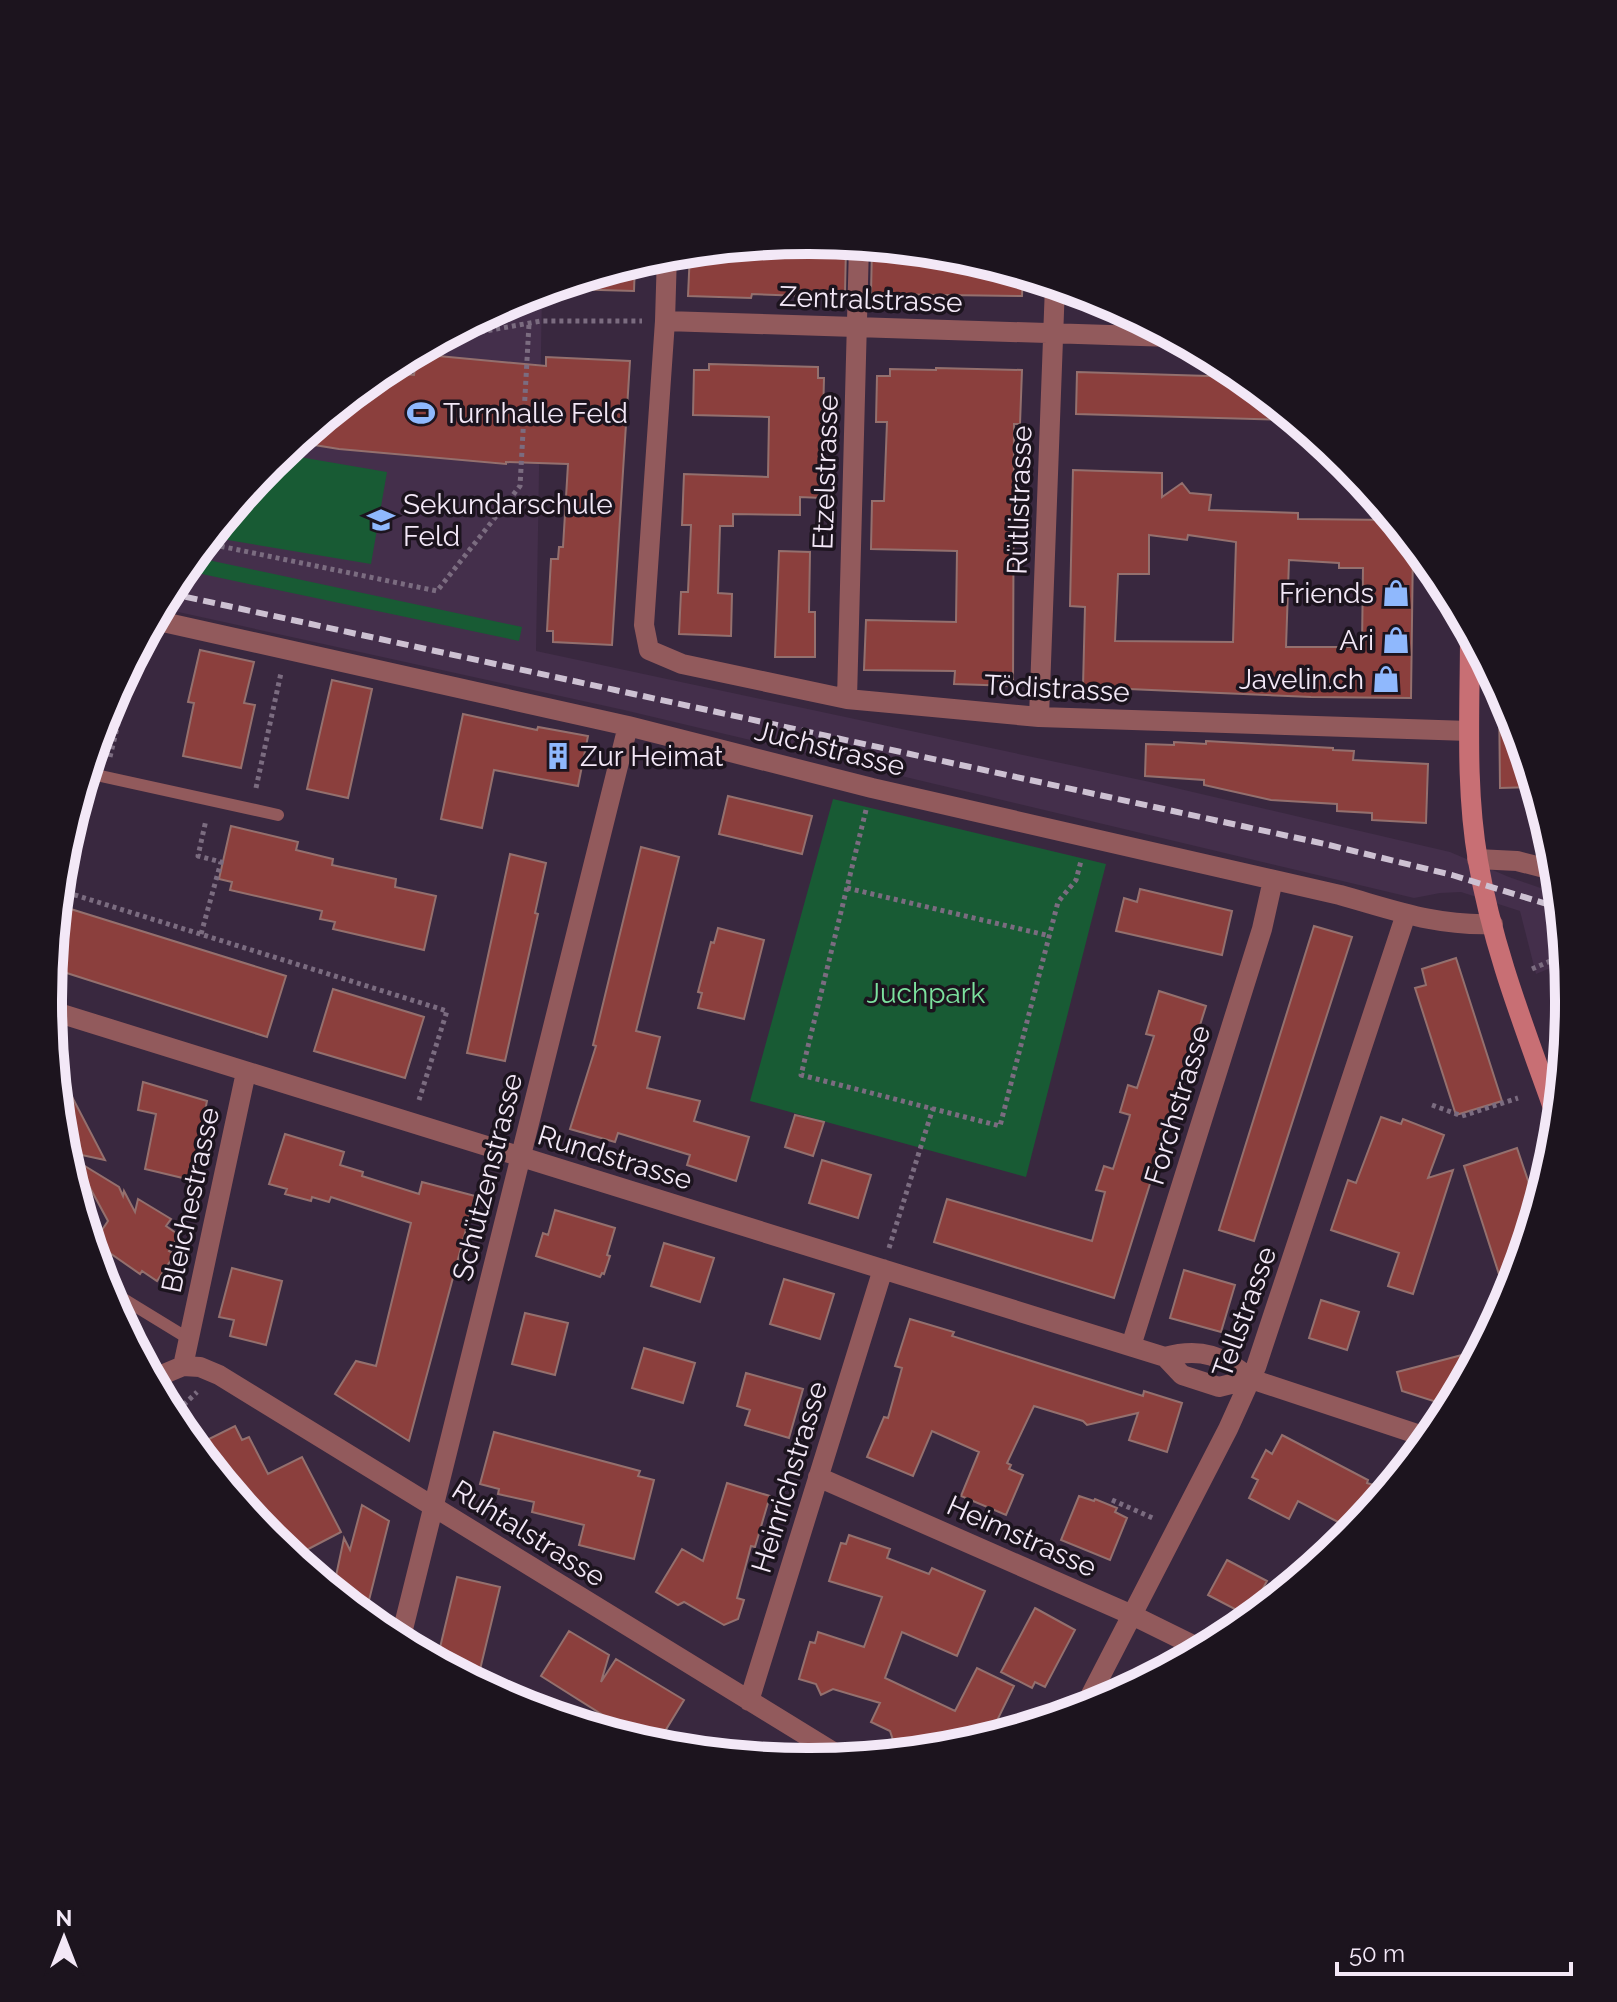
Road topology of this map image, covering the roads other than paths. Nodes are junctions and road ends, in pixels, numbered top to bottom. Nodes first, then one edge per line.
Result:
1 (859, 256) edge
2 (667, 268) edge
3 (1055, 296) edge
4 (665, 321) junction
5 (857, 327) junction
6 (1054, 333) junction
7 (1148, 336) edge
8 (165, 622) edge
9 (1470, 656) edge
10 (847, 699) junction
11 (1039, 717) junction
12 (628, 726) junction
13 (1469, 731) junction
14 (97, 775) edge
15 (278, 815) dead end
16 (1477, 859) junction
17 (1543, 868) edge
18 (1273, 880) junction
19 (1406, 914) junction
20 (1493, 924) junction
21 (63, 1014) edge
22 (246, 1072) junction
23 (1549, 1097) edge
24 (521, 1157) junction
25 (883, 1269) junction
26 (125, 1300) edge
27 (189, 1339) junction
28 (1131, 1346) junction
29 (183, 1366) junction
30 (162, 1375) edge
31 (1251, 1379) junction
32 (1416, 1434) edge
33 (818, 1477) junction
34 (433, 1507) junction
35 (1132, 1615) junction
36 (403, 1628) edge
37 (1189, 1643) edge
38 (1092, 1692) edge
39 (749, 1701) junction
40 (825, 1747) edge

1 - 5 street, Etzelstrasse
2 - 4 street
3 - 6 street, Rütlistrasse
4 - 5 street, Zentralstrasse
4 - 10 street, Tödistrasse
5 - 6 street, Zentralstrasse
5 - 10 street, Etzelstrasse
6 - 7 street, Zentralstrasse
6 - 11 street, Rütlistrasse
8 - 12 street, Juchstrasse
9 - 13 main road
10 - 11 street, Tödistrasse
11 - 13 street, Tödistrasse
12 - 18 street, Juchstrasse
12 - 24 street, Schützenstrasse
13 - 16 main road
14 - 15 lane
16 - 17 street
16 - 20 main road
18 - 19 street, Juchstrasse
18 - 28 street, Forchstrasse
19 - 20 street, Juchstrasse
19 - 31 street, Tellstrasse
20 - 23 main road
21 - 22 street, Rundstrasse
22 - 24 street, Rundstrasse
22 - 27 street, Bleichestrasse
24 - 25 street, Rundstrasse
24 - 34 street, Schützenstrasse
25 - 28 street, Rundstrasse
25 - 33 street, Heinrichstrasse
26 - 27 lane, Bleichestrasse
27 - 29 street, Bleichestrasse
28 - 31 street, Rundstrasse
29 - 30 street
29 - 34 street, Ruhtalstrasse
31 - 32 street, Rundstrasse
31 - 35 street, Tellstrasse
33 - 35 street, Heimstrasse
33 - 39 street, Heinrichstrasse
34 - 36 street, Schützenstrasse
34 - 39 street, Ruhtalstrasse
35 - 37 street, Heimstrasse
35 - 38 street, Tellstrasse
39 - 40 street, Ruhtalstrasse

